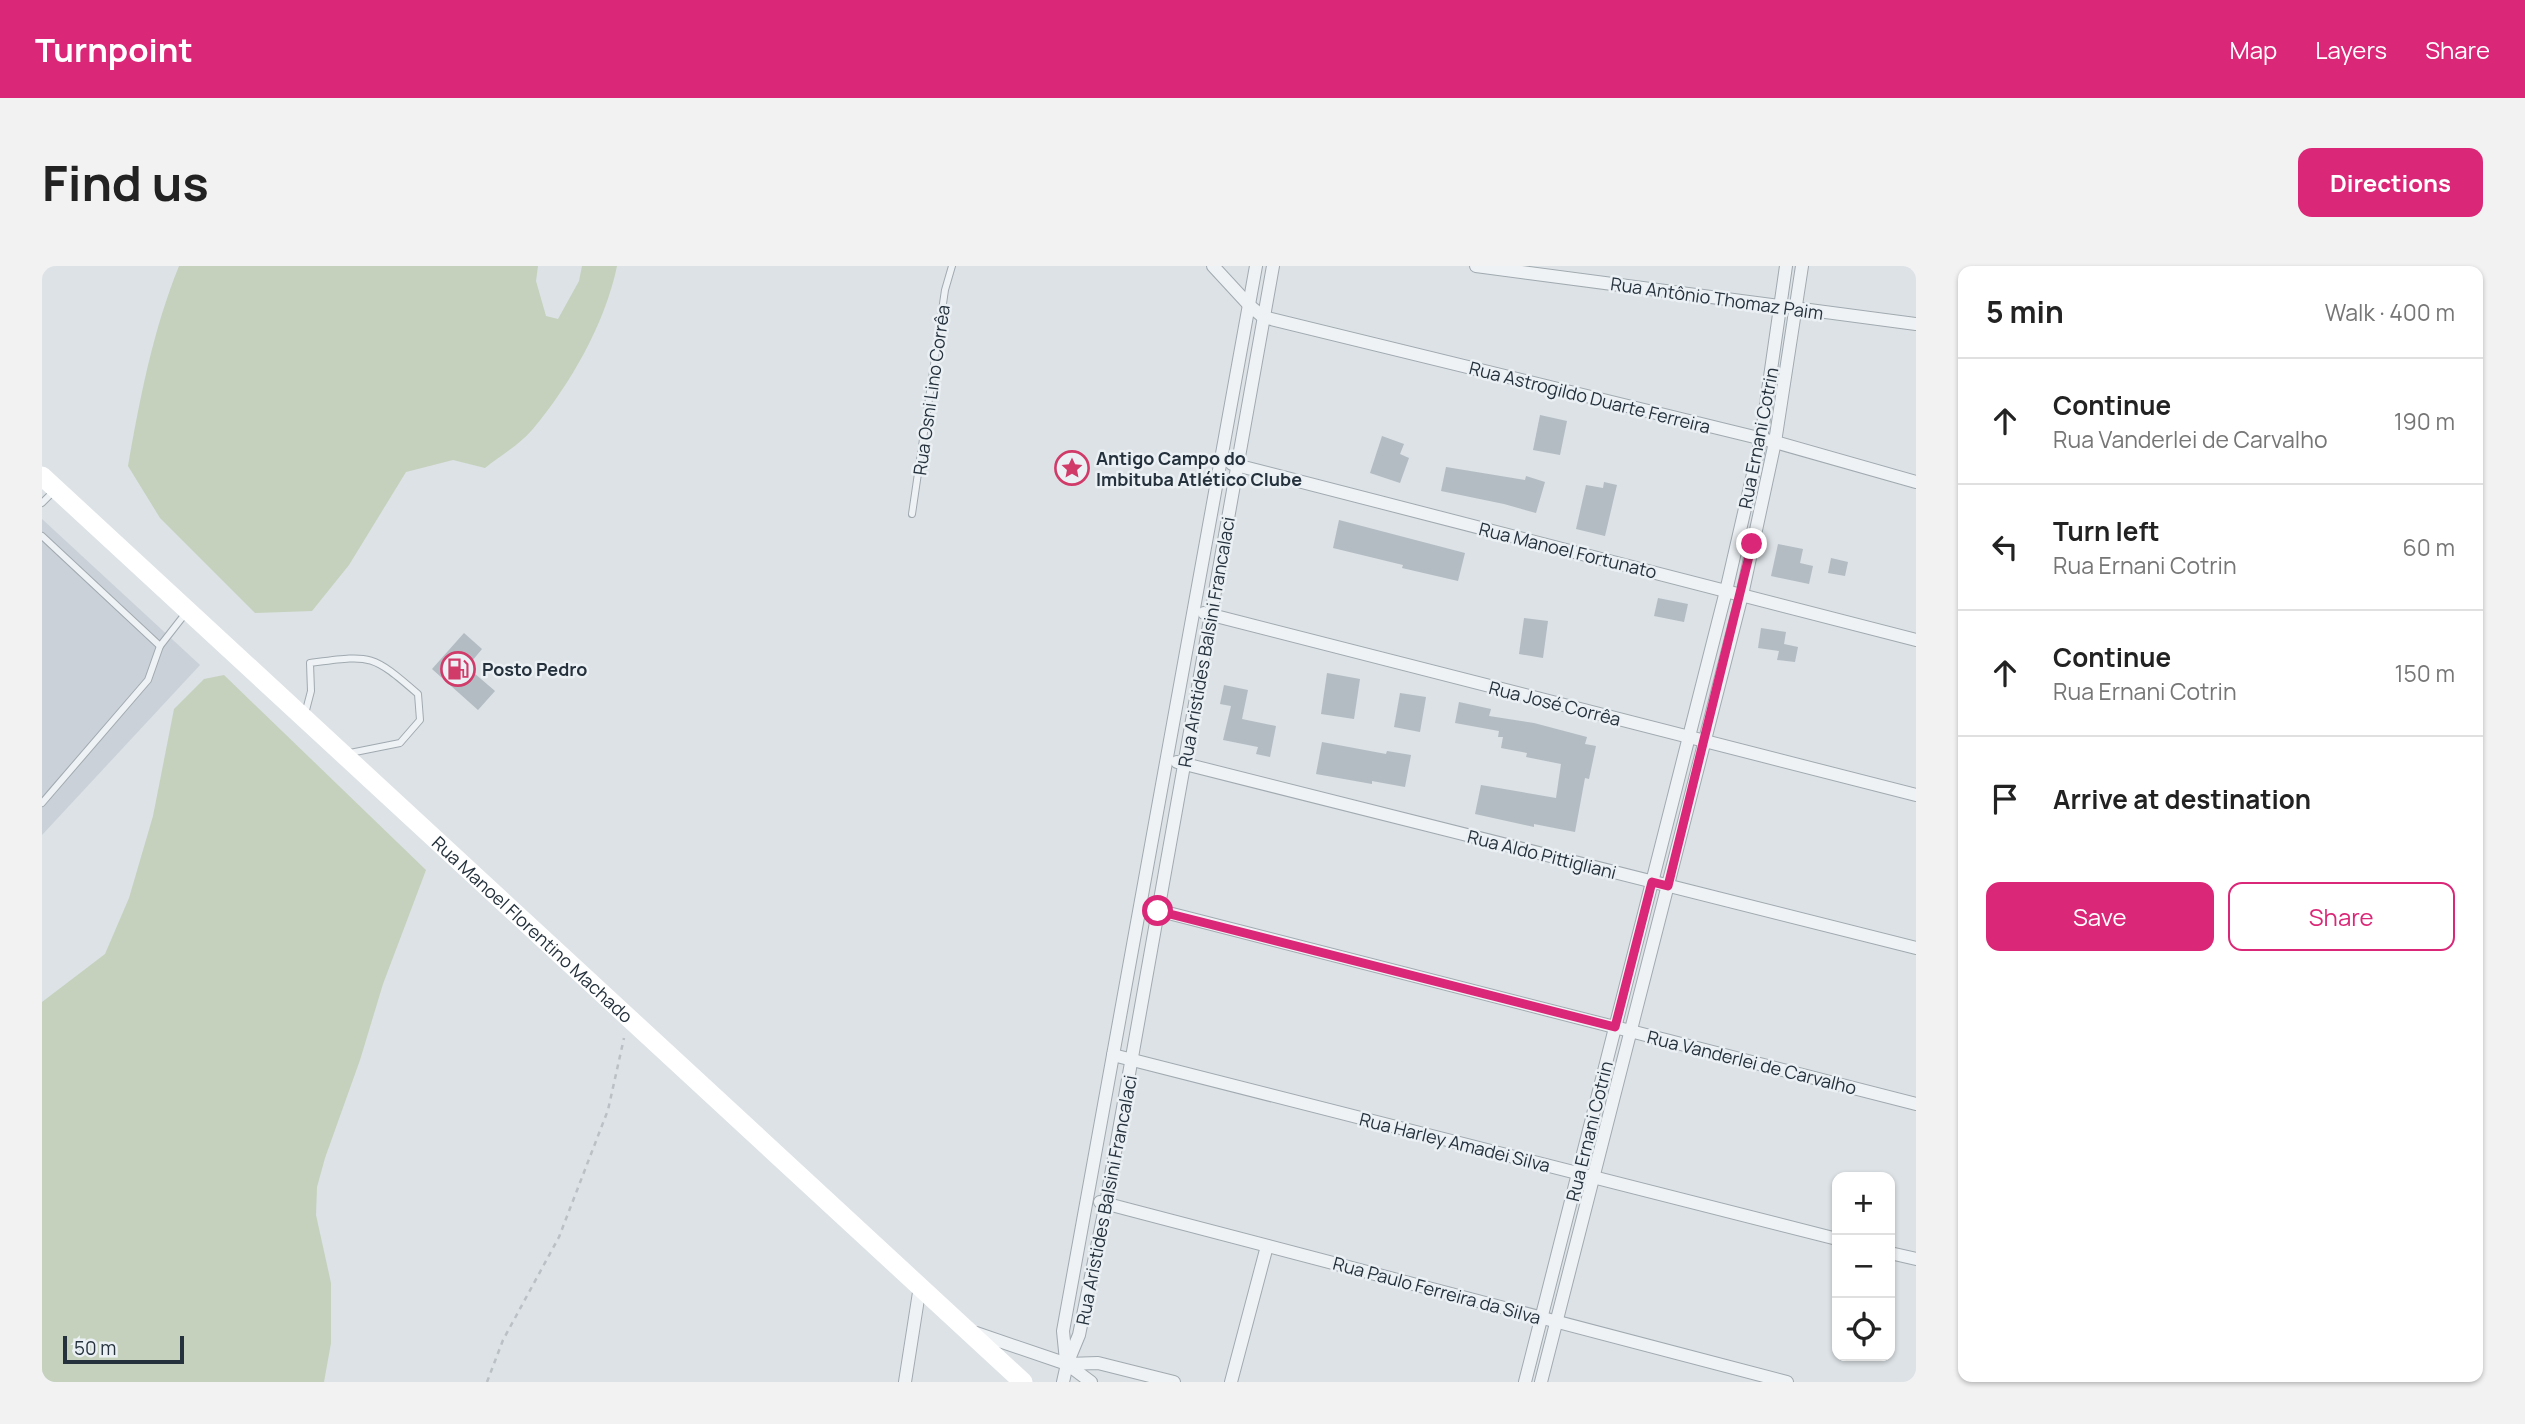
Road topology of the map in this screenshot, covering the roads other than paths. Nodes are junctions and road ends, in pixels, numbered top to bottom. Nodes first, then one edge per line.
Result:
1 (952, 266) edge
2 (1213, 266) edge
3 (1256, 266) edge
4 (1273, 266) edge
5 (1476, 266) edge
6 (1787, 266) edge
7 (1802, 266) edge
8 (1249, 306) junction
9 (1780, 307) junction
10 (1795, 308) junction
11 (1263, 317) junction
12 (1916, 324) edge
13 (1761, 439) junction
14 (1775, 442) junction
15 (1221, 461) junction
16 (1238, 466) junction
17 (1916, 482) edge
18 (47, 489) edge
19 (912, 514) dead end
20 (42, 536) edge
21 (1726, 591) junction
22 (1741, 595) junction
23 (1194, 610) junction
24 (188, 611) junction
25 (1211, 615) junction
26 (1916, 640) edge
27 (160, 646) junction
28 (304, 718) junction
29 (1689, 737) junction
30 (1704, 741) junction
31 (345, 754) junction
32 (1167, 759) junction
33 (1185, 764) junction
34 (1916, 795) edge
35 (42, 803) edge
36 (1652, 882) junction
37 (1668, 886) junction
38 (1141, 906) junction
39 (1158, 911) junction
40 (1916, 948) edge
41 (1615, 1027) junction
42 (1630, 1031) junction
43 (1113, 1055) junction
44 (1133, 1060) junction
45 (1916, 1104) edge
46 (1578, 1173) junction
47 (1594, 1177) junction
48 (1088, 1199) junction
49 (1106, 1203) junction
50 (1832, 1238) edge
51 (1267, 1246) junction
52 (1895, 1254) edge
53 (1916, 1259) edge
54 (920, 1286) junction
55 (1541, 1318) junction
56 (1557, 1322) junction
57 (967, 1330) junction
58 (1067, 1364) junction
59 (905, 1382) edge
60 (1023, 1382) edge
61 (1063, 1382) edge
62 (1091, 1382) edge
63 (1174, 1382) edge
64 (1231, 1382) edge
65 (1525, 1382) edge
66 (1541, 1382) edge
67 (1787, 1382) edge

1 - 19 lane, Rua Osni Lino Corrêa
2 - 8 street
3 - 8 street, Rua Aristides Balsini Francalaci
4 - 11 street, Rua Aristides Balsini Francalaci
5 - 9 street, Rua Antônio Thomaz Paim
6 - 9 street, Rua Ernani Cotrin
7 - 10 street, Rua Ernani Cotrin
8 - 11 street
8 - 15 street, Rua Aristides Balsini Francalaci
9 - 10 street, Rua Antônio Thomaz Paim
9 - 13 street, Rua Ernani Cotrin
10 - 12 street, Rua Antônio Thomaz Paim
10 - 14 street, Rua Ernani Cotrin
11 - 13 street, Rua Astrogildo Duarte Ferreira
11 - 16 street, Rua Aristides Balsini Francalaci
13 - 14 street, Rua Astrogildo Duarte Ferreira
13 - 21 street, Rua Ernani Cotrin
14 - 17 street, Rua Astrogildo Duarte Ferreira
14 - 22 street, Rua Ernani Cotrin
15 - 16 street, Rua Manoel Fortunato
15 - 23 street, Rua Aristides Balsini Francalaci
16 - 21 street, Rua Manoel Fortunato
16 - 25 street, Rua Aristides Balsini Francalaci
18 - 24 main road, Rua Manoel Florentino Machado
20 - 27 lane
21 - 22 street, Rua Manoel Fortunato
21 - 29 street, Rua Ernani Cotrin
22 - 26 street, Rua Manoel Fortunato
22 - 30 street, Rua Ernani Cotrin
23 - 25 street, Rua José Corrêa
23 - 32 street, Rua Aristides Balsini Francalaci
24 - 27 lane
24 - 28 main road, Rua Manoel Florentino Machado
25 - 29 street, Rua José Corrêa
25 - 33 street, Rua Aristides Balsini Francalaci
27 - 35 lane
28 - 31 main road, Rua Manoel Florentino Machado
28 - 31 lane
29 - 30 street, Rua José Corrêa
29 - 36 street, Rua Ernani Cotrin
30 - 34 street, Rua José Corrêa
30 - 37 street, Rua Ernani Cotrin
31 - 54 main road, Rua Manoel Florentino Machado
32 - 33 street, Rua Aldo Pittigliani
32 - 38 street, Rua Aristides Balsini Francalaci
33 - 36 street, Rua Aldo Pittigliani
33 - 39 street, Rua Aristides Balsini Francalaci
36 - 37 street, Rua Aldo Pittigliani
36 - 41 street, Rua Ernani Cotrin
37 - 40 street, Rua Aldo Pittigliani
37 - 42 street, Rua Ernani Cotrin
38 - 39 street, Rua Vanderlei de Carvalho
38 - 43 street, Rua Aristides Balsini Francalaci
39 - 41 street, Rua Vanderlei de Carvalho
39 - 44 street, Rua Aristides Balsini Francalaci
41 - 42 street, Rua Vanderlei de Carvalho
41 - 46 street, Rua Ernani Cotrin
42 - 45 street, Rua Vanderlei de Carvalho
42 - 47 street, Rua Ernani Cotrin
43 - 44 street, Rua Harley Amadei Silva
43 - 48 street, Rua Aristides Balsini Francalaci
44 - 46 street, Rua Harley Amadei Silva
44 - 49 street, Rua Aristides Balsini Francalaci
46 - 47 street, Rua Harley Amadei Silva
46 - 55 street, Rua Ernani Cotrin
47 - 50 street, Rua Harley Amadei Silva
47 - 56 street, Rua Ernani Cotrin
48 - 49 street, Rua Paulo Ferreira da Silva
48 - 58 street, Rua Aristides Balsini Francalaci
49 - 51 street, Rua Paulo Ferreira da Silva
49 - 58 street, Rua Aristides Balsini Francalaci
51 - 55 street, Rua Paulo Ferreira da Silva
51 - 64 street
52 - 53 street
54 - 57 main road, Rua Manoel Florentino Machado
54 - 59 street
55 - 56 street, Rua Paulo Ferreira da Silva
55 - 65 street, Rua Ernani Cotrin
56 - 66 street, Rua Ernani Cotrin
56 - 67 street, Rua Paulo Ferreira da Silva
57 - 58 street
57 - 60 main road, Rua Manoel Florentino Machado
58 - 61 street
58 - 62 street
58 - 63 street

